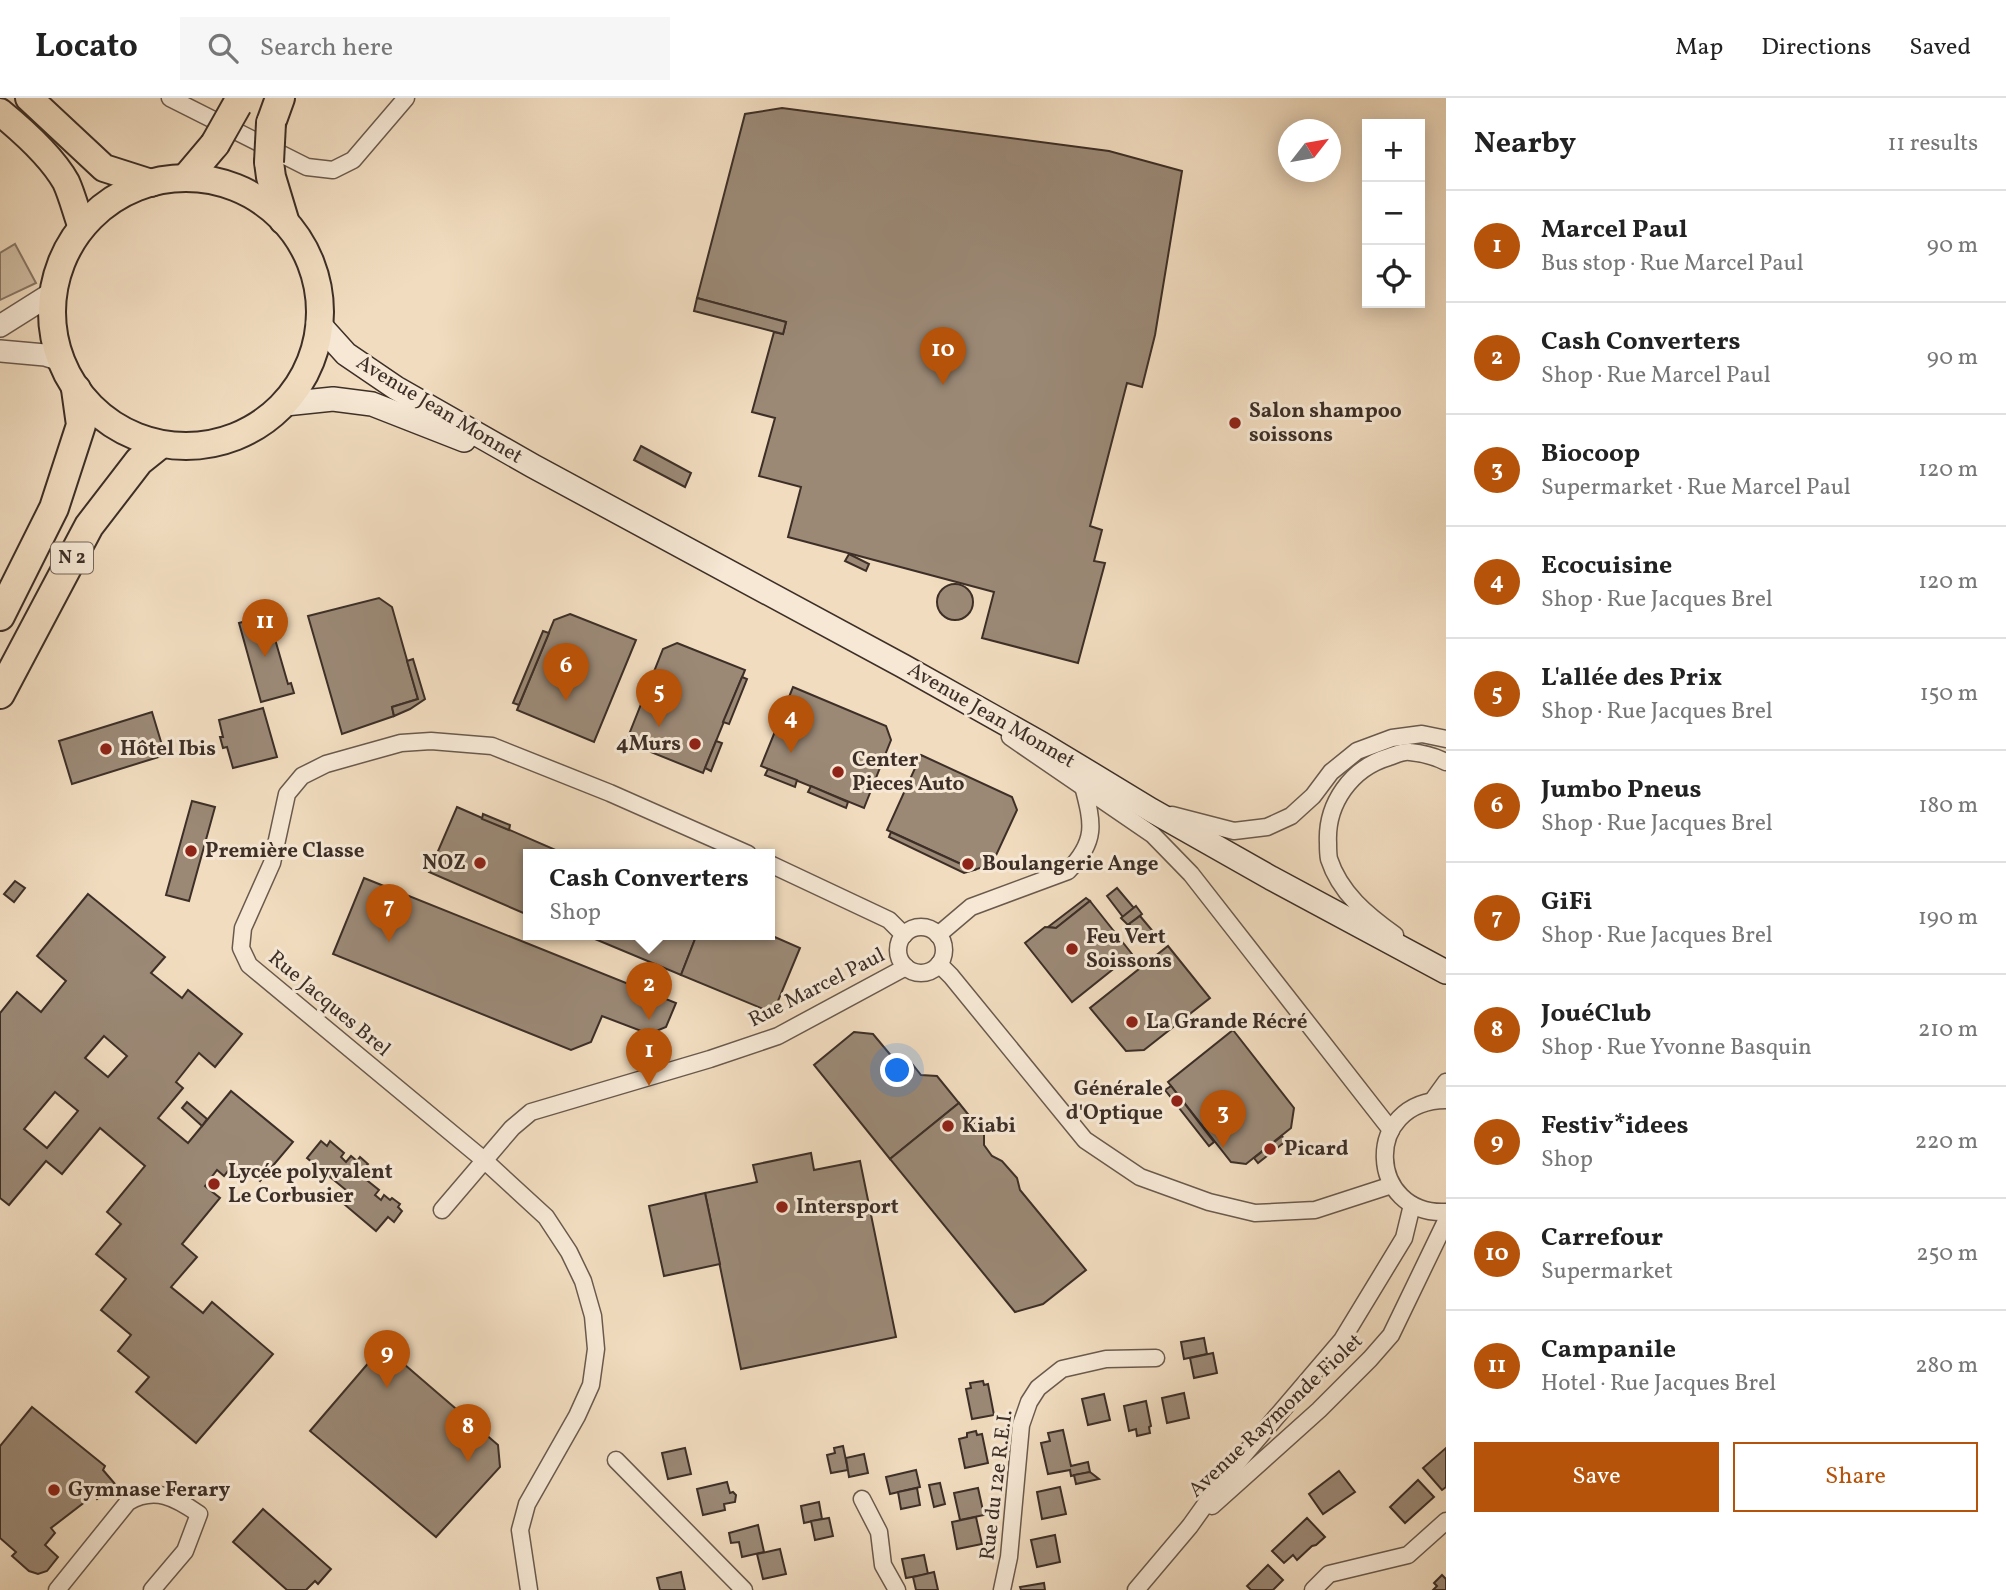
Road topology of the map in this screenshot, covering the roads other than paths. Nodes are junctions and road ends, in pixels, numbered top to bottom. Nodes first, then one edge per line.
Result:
1 (29, 98) edge
2 (170, 98) edge
3 (406, 98) edge
4 (238, 102) edge
5 (275, 111) edge
6 (0, 112) edge
7 (188, 176) junction
8 (151, 183) junction
9 (284, 220) junction
10 (81, 225) junction
11 (54, 292) junction
12 (318, 323) junction
13 (0, 326) edge
14 (0, 351) edge
15 (61, 360) junction
16 (76, 389) junction
17 (285, 404) junction
18 (159, 445) junction
19 (533, 466) junction
20 (0, 616) edge
21 (903, 666) junction
22 (0, 694) edge
23 (1446, 739) edge
24 (1446, 762) edge
25 (1083, 786) junction
26 (1151, 810) junction
27 (736, 849) edge
28 (775, 866) edge
29 (904, 935) junction
30 (938, 935) junction
31 (939, 964) junction
32 (906, 967) junction
33 (1446, 971) edge
34 (1446, 1082) edge
35 (1440, 1100) edge
36 (1391, 1130) junction
37 (484, 1160) junction
38 (1392, 1185) junction
39 (1412, 1205) junction
40 (442, 1210) dead end
41 (1446, 1212) edge
42 (1446, 1221) edge
43 (1156, 1358) dead end
44 (617, 1460) dead end
45 (862, 1499) dead end
46 (1446, 1521) edge
47 (1190, 1526) junction
48 (57, 1590) edge
49 (152, 1590) edge
50 (529, 1590) edge
51 (744, 1590) edge
52 (897, 1590) edge
53 (1002, 1590) edge
54 (1136, 1590) edge
55 (1313, 1590) edge

1 - 8 main road
2 - 3 street
4 - 7 highway, bridge
5 - 9 highway, bridge
6 - 10 main road
7 - 8 main road
7 - 9 main road
8 - 10 main road
9 - 12 main road
10 - 11 main road
11 - 13 street
11 - 15 main road
12 - 17 main road
12 - 19 main road, Avenue Jean Monnet
14 - 15 street
15 - 16 main road
16 - 18 main road
16 - 20 highway, N 2
17 - 18 main road
17 - 19 main road, Avenue Jean Monnet
18 - 22 highway, N 2
19 - 21 main road, Avenue Jean Monnet
21 - 25 street
21 - 26 main road, Avenue Jean Monnet
23 - 26 street
24 - 33 street
25 - 30 street
25 - 36 street
26 - 33 main road, Avenue Jean Monnet
27 - 37 street, Rue Jacques Brel
28 - 29 street
29 - 30 street
29 - 32 street
30 - 31 street
31 - 32 street
31 - 38 street
32 - 37 street, Rue Marcel Paul
34 - 35 street
35 - 36 street
36 - 38 street
37 - 40 street, Rue Marcel Paul
37 - 50 street, Rue Jacques Brel
38 - 39 street
39 - 41 street
39 - 47 street, Avenue Raymonde Fiolet
42 - 47 street, Avenue Raymonde Fiolet
43 - 53 street, Rue du 12e R.E.I.
44 - 51 street
45 - 52 street
46 - 55 street
47 - 54 street, Avenue Raymonde Fiolet
48 - 49 street

